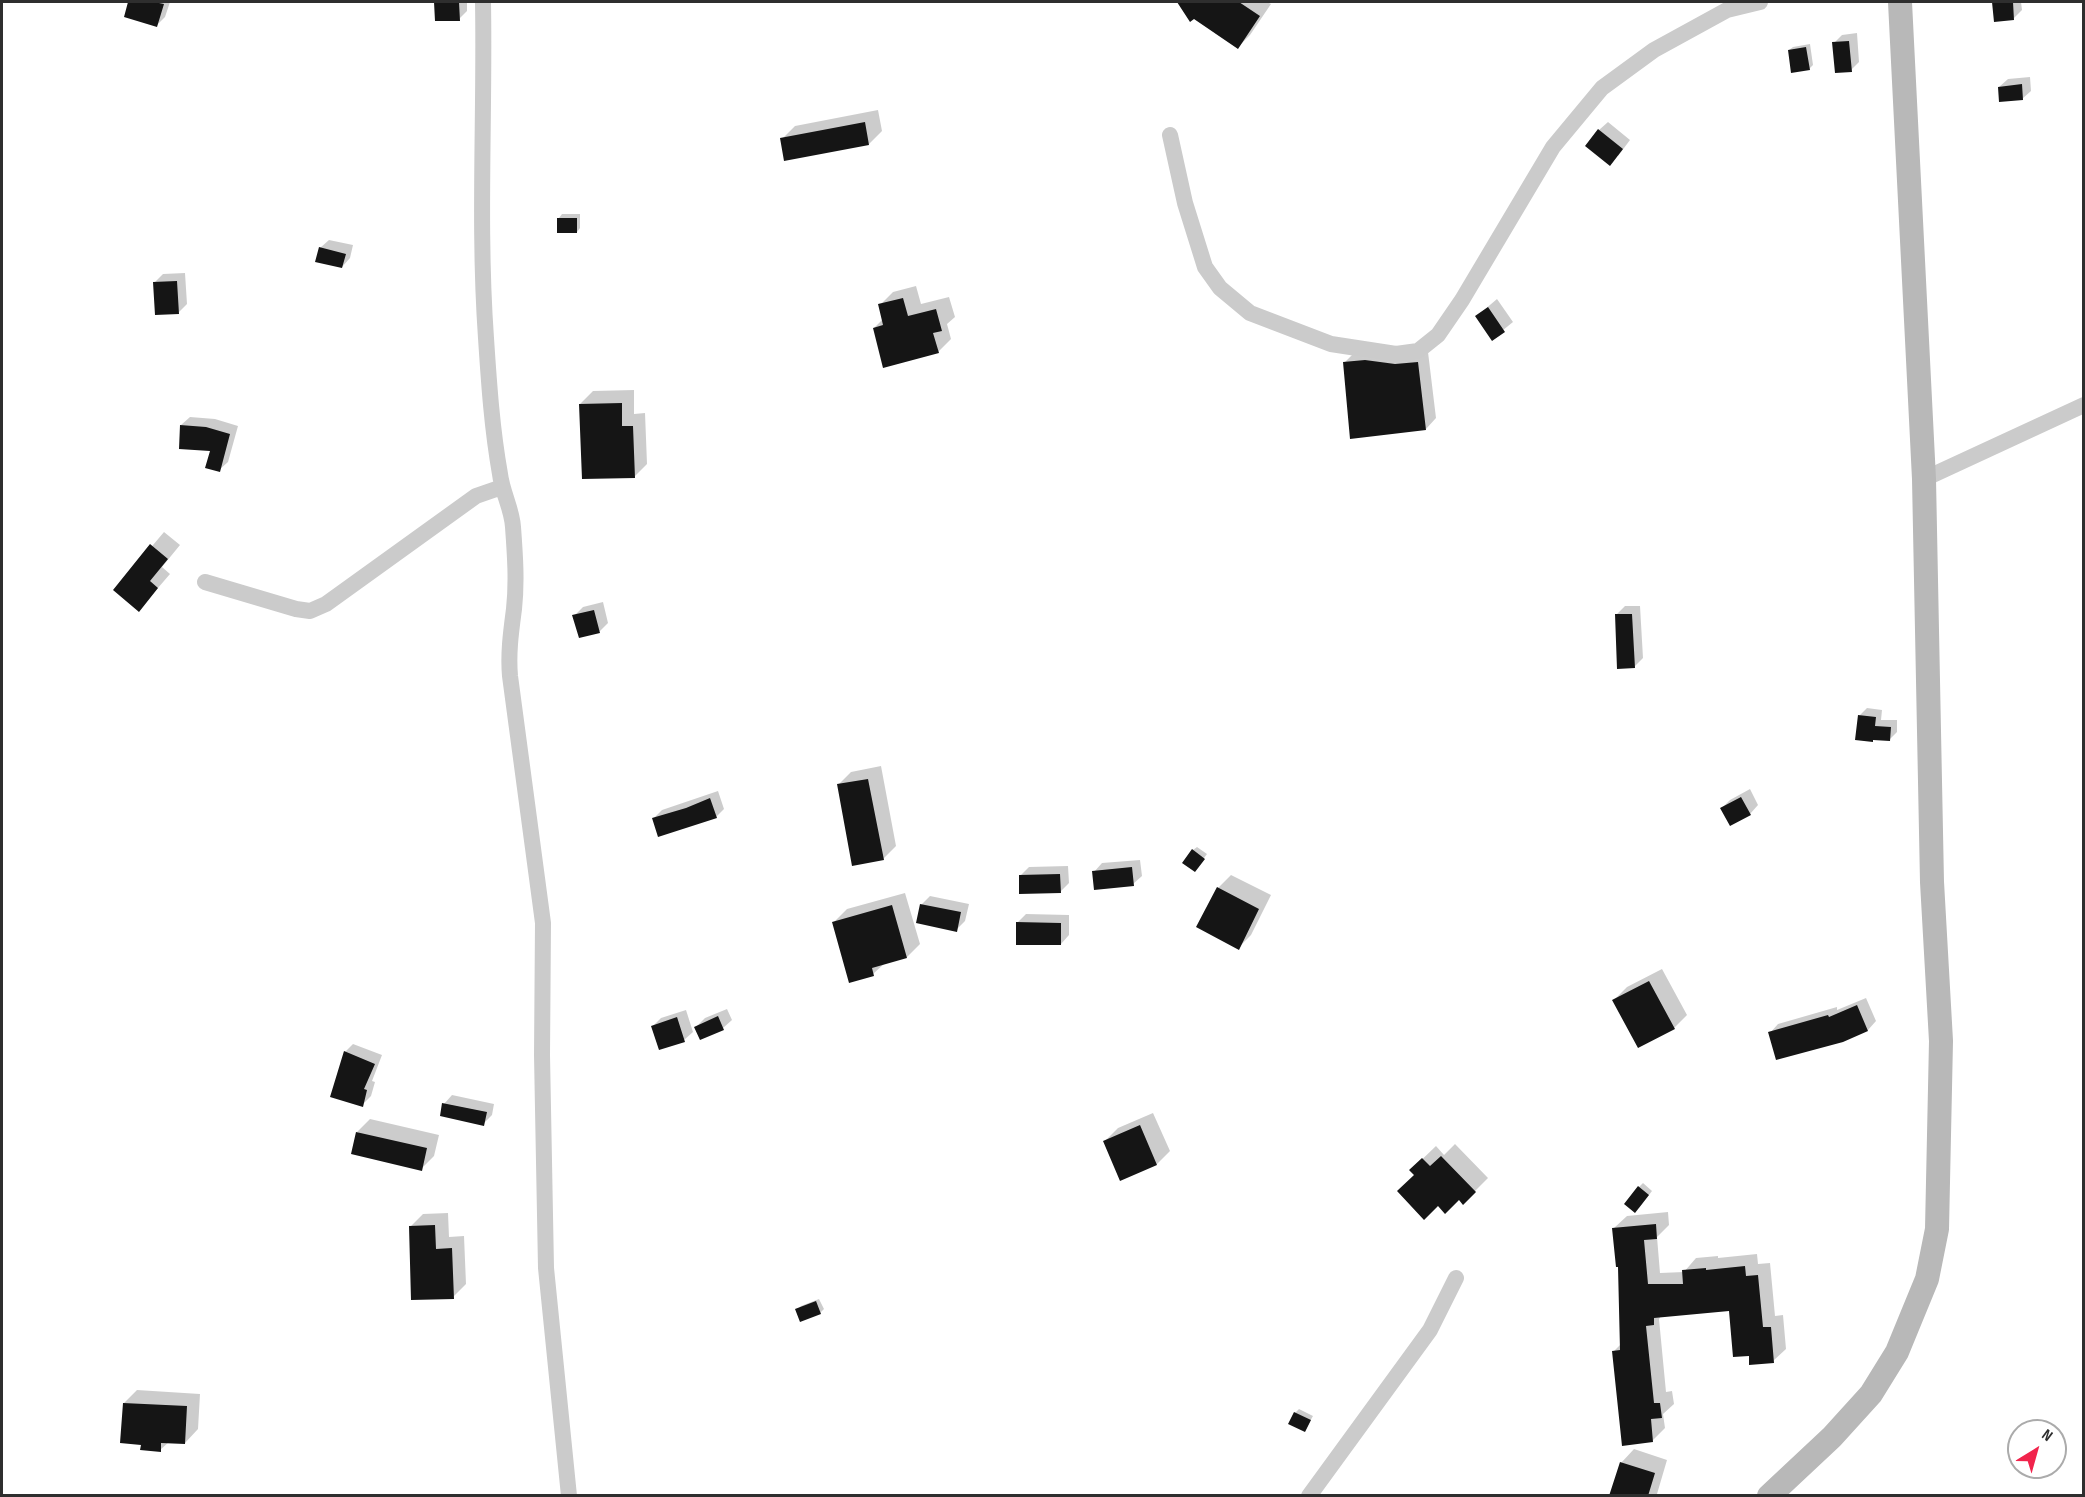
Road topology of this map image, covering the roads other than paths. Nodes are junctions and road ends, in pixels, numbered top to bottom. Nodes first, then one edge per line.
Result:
1 (483, 2) edge
2 (1760, 2) edge
3 (1900, 2) edge
4 (1170, 135) dead end
5 (2084, 405) edge
6 (1924, 479) junction
7 (502, 487) junction
8 (206, 582) dead end
9 (1455, 1278) dead end
10 (569, 1496) edge
11 (1309, 1496) edge
12 (1769, 1496) edge

1 - 7 street
2 - 4 street
3 - 6 street
5 - 6 street
6 - 12 street
7 - 8 street
7 - 10 street
9 - 11 street

